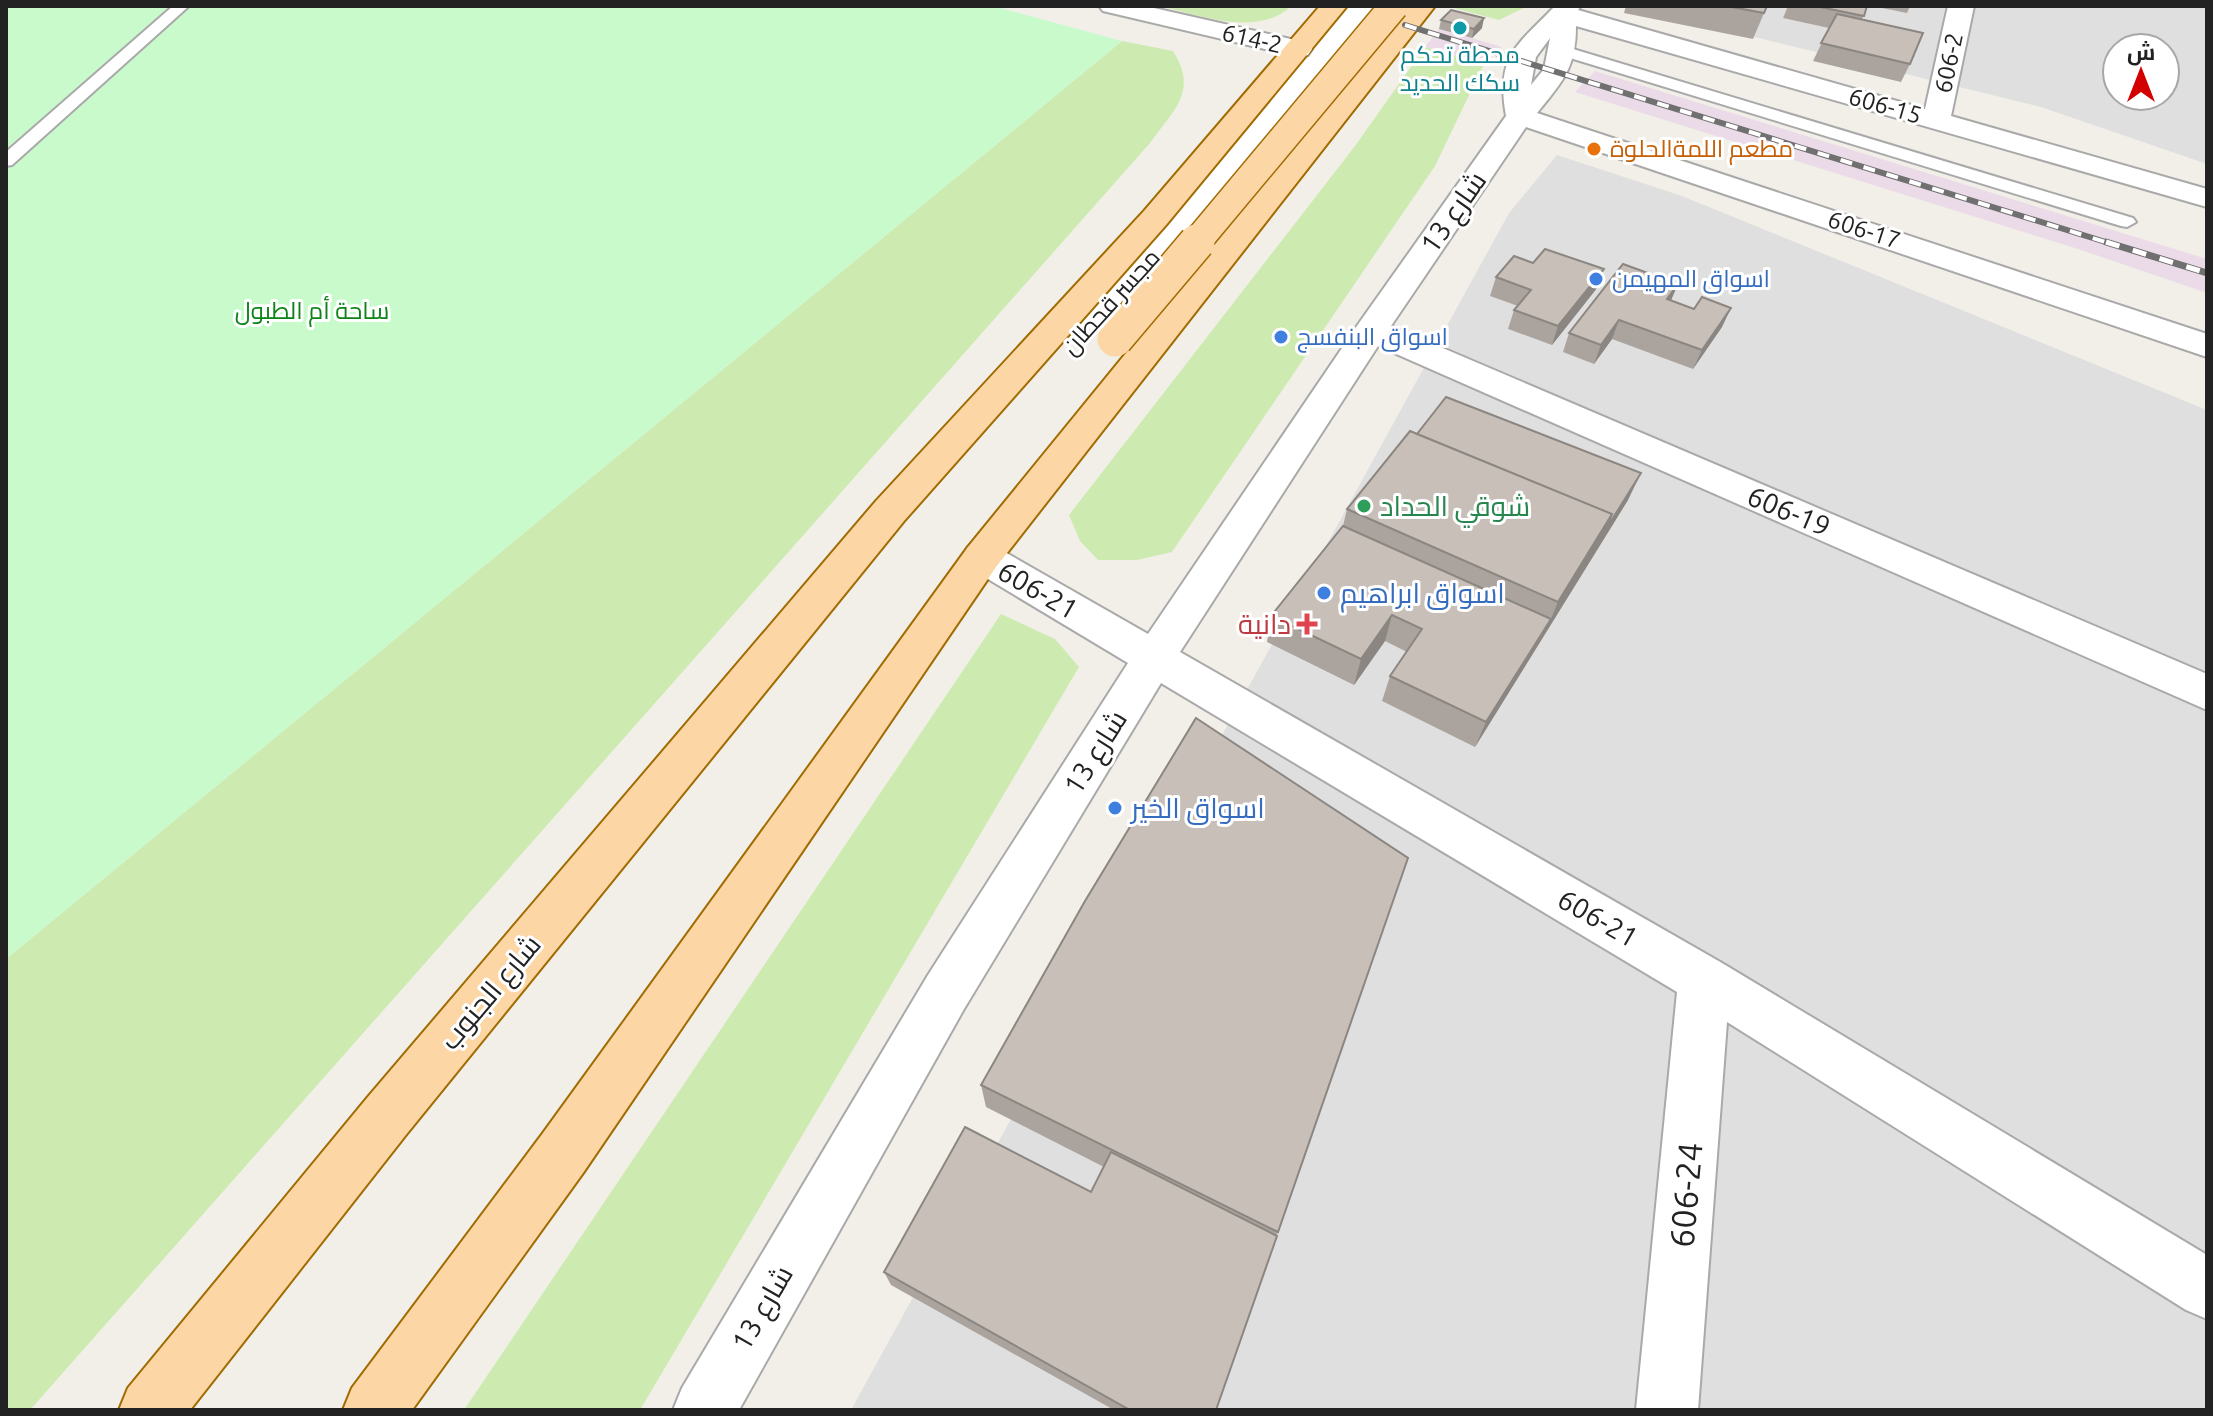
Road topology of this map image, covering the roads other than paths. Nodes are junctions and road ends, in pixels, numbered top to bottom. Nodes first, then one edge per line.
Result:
1 (182, 6) edge
2 (1334, 6) edge
3 (1363, 6) edge
4 (1394, 6) edge
5 (1422, 6) edge
6 (1961, 6) edge
7 (1119, 7) edge
8 (1566, 10) edge
9 (1299, 49) junction
10 (1563, 51) junction
11 (1520, 116) junction
12 (1936, 121) junction
13 (6, 161) edge
14 (2207, 198) edge
15 (2127, 222) dead end
16 (1371, 330) junction
17 (1103, 334) junction
18 (2207, 346) edge
19 (982, 557) junction
20 (836, 578) junction
21 (946, 607) junction
22 (1154, 658) junction
23 (2207, 693) edge
24 (1704, 980) junction
25 (2207, 1289) edge
26 (150, 1410) edge
27 (374, 1410) edge
28 (704, 1410) edge
29 (1667, 1410) edge

1 - 13 lane
2 - 9 main road
3 - 17 main road, مجسر قحطان
4 - 17 main road, مجسر قحطان, bridge
5 - 19 main road
6 - 12 street, 606-2
7 - 9 street, 614-2
8 - 10 street
8 - 11 street
8 - 12 street, 606-15
9 - 20 main road
10 - 11 street, شارع 13
10 - 15 lane
11 - 16 street, شارع 13
11 - 18 street, 606-17
12 - 14 street, 606-15
16 - 22 street, شارع 13
16 - 23 street, 606-19
17 - 20 main road, مجسر قحطان
17 - 21 main road, مجسر قحطان
19 - 21 main road
19 - 22 street, 606-21
20 - 26 main road, شارع الجنوب
21 - 27 main road
22 - 24 street, 606-21
22 - 28 street, شارع 13
24 - 25 street, 606-21
24 - 29 street, 606-24

